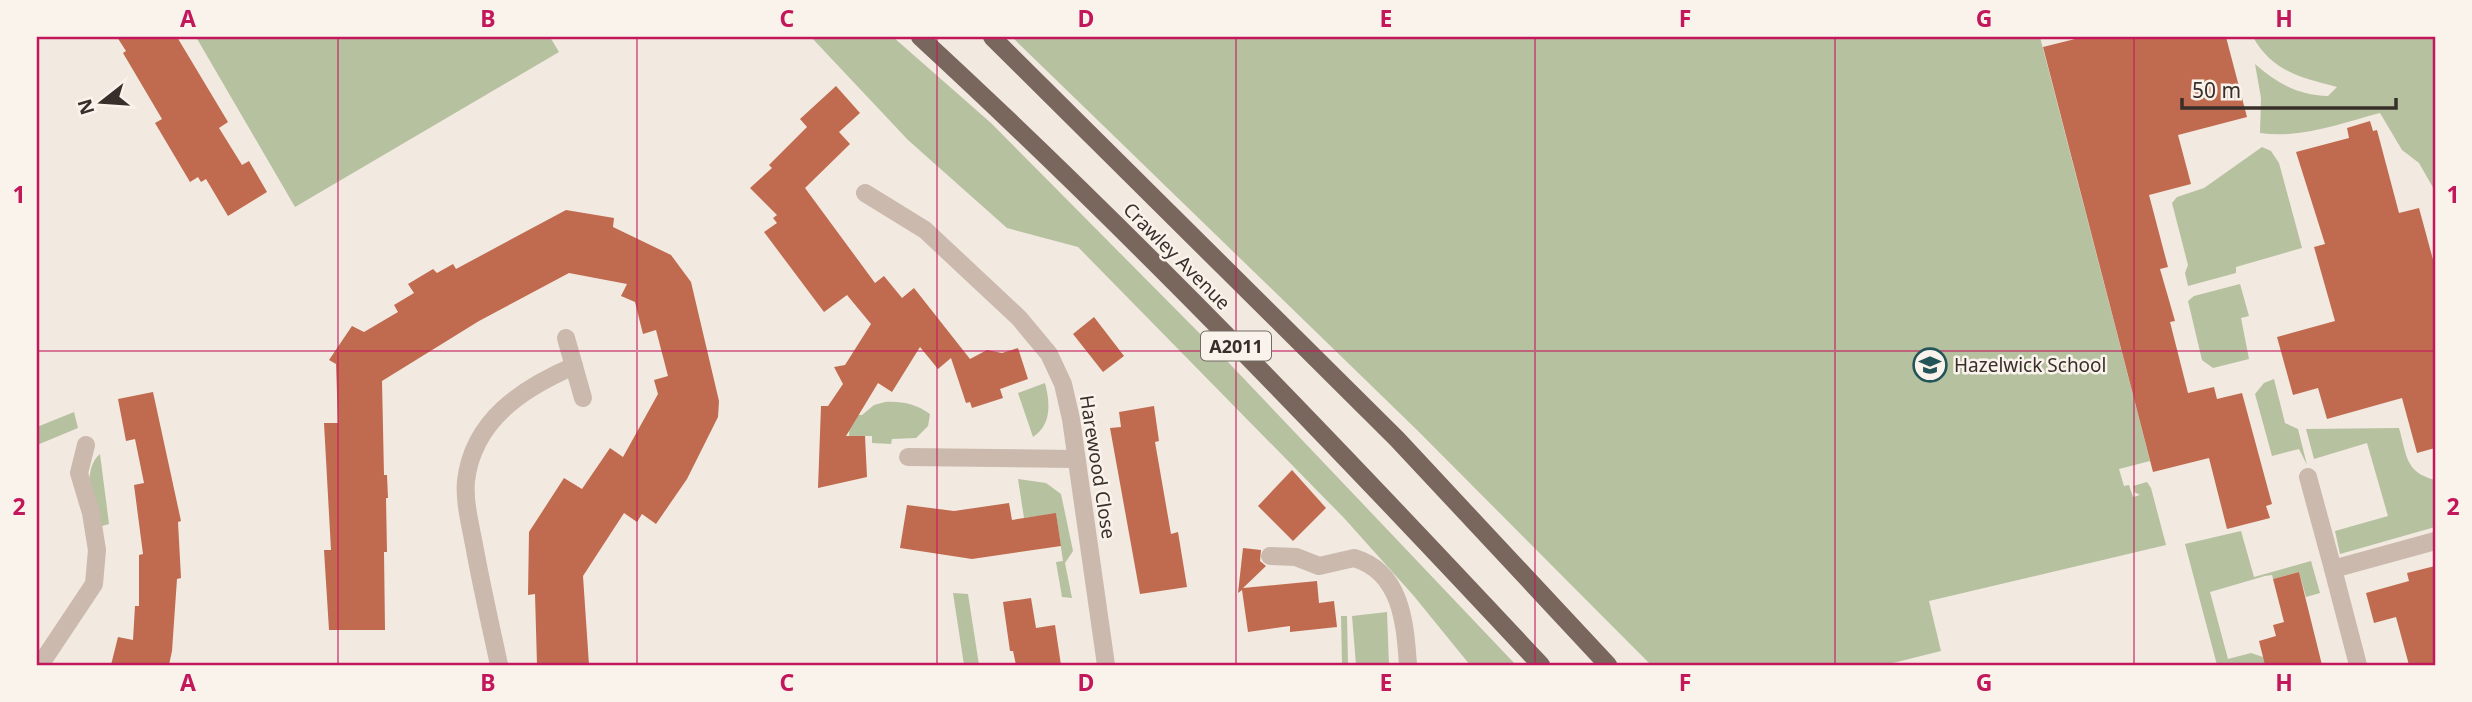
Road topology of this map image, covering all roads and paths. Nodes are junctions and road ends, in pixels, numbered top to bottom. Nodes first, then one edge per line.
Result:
1 (920, 37) edge
2 (992, 37) edge
3 (865, 193) dead end
4 (566, 338) dead end
5 (574, 366) junction
6 (583, 398) dead end
7 (86, 445) dead end
8 (908, 457) dead end
9 (1076, 459) junction
10 (2308, 477) dead end
11 (2435, 541) edge
12 (1270, 556) dead end
13 (2333, 569) junction
14 (40, 665) edge
15 (499, 665) edge
16 (1106, 665) edge
17 (1408, 665) edge
18 (1541, 665) edge
19 (1608, 665) edge
20 (2358, 665) edge

1 - 18 main road, Crawley Avenue / A2011
2 - 19 main road, Crawley Avenue / A2011
3 - 9 street, Harewood Close
4 - 5 street
5 - 6 street
5 - 15 street
7 - 14 street
8 - 9 street
9 - 16 street, Harewood Close
10 - 13 street
11 - 13 street
12 - 17 street
13 - 20 street

